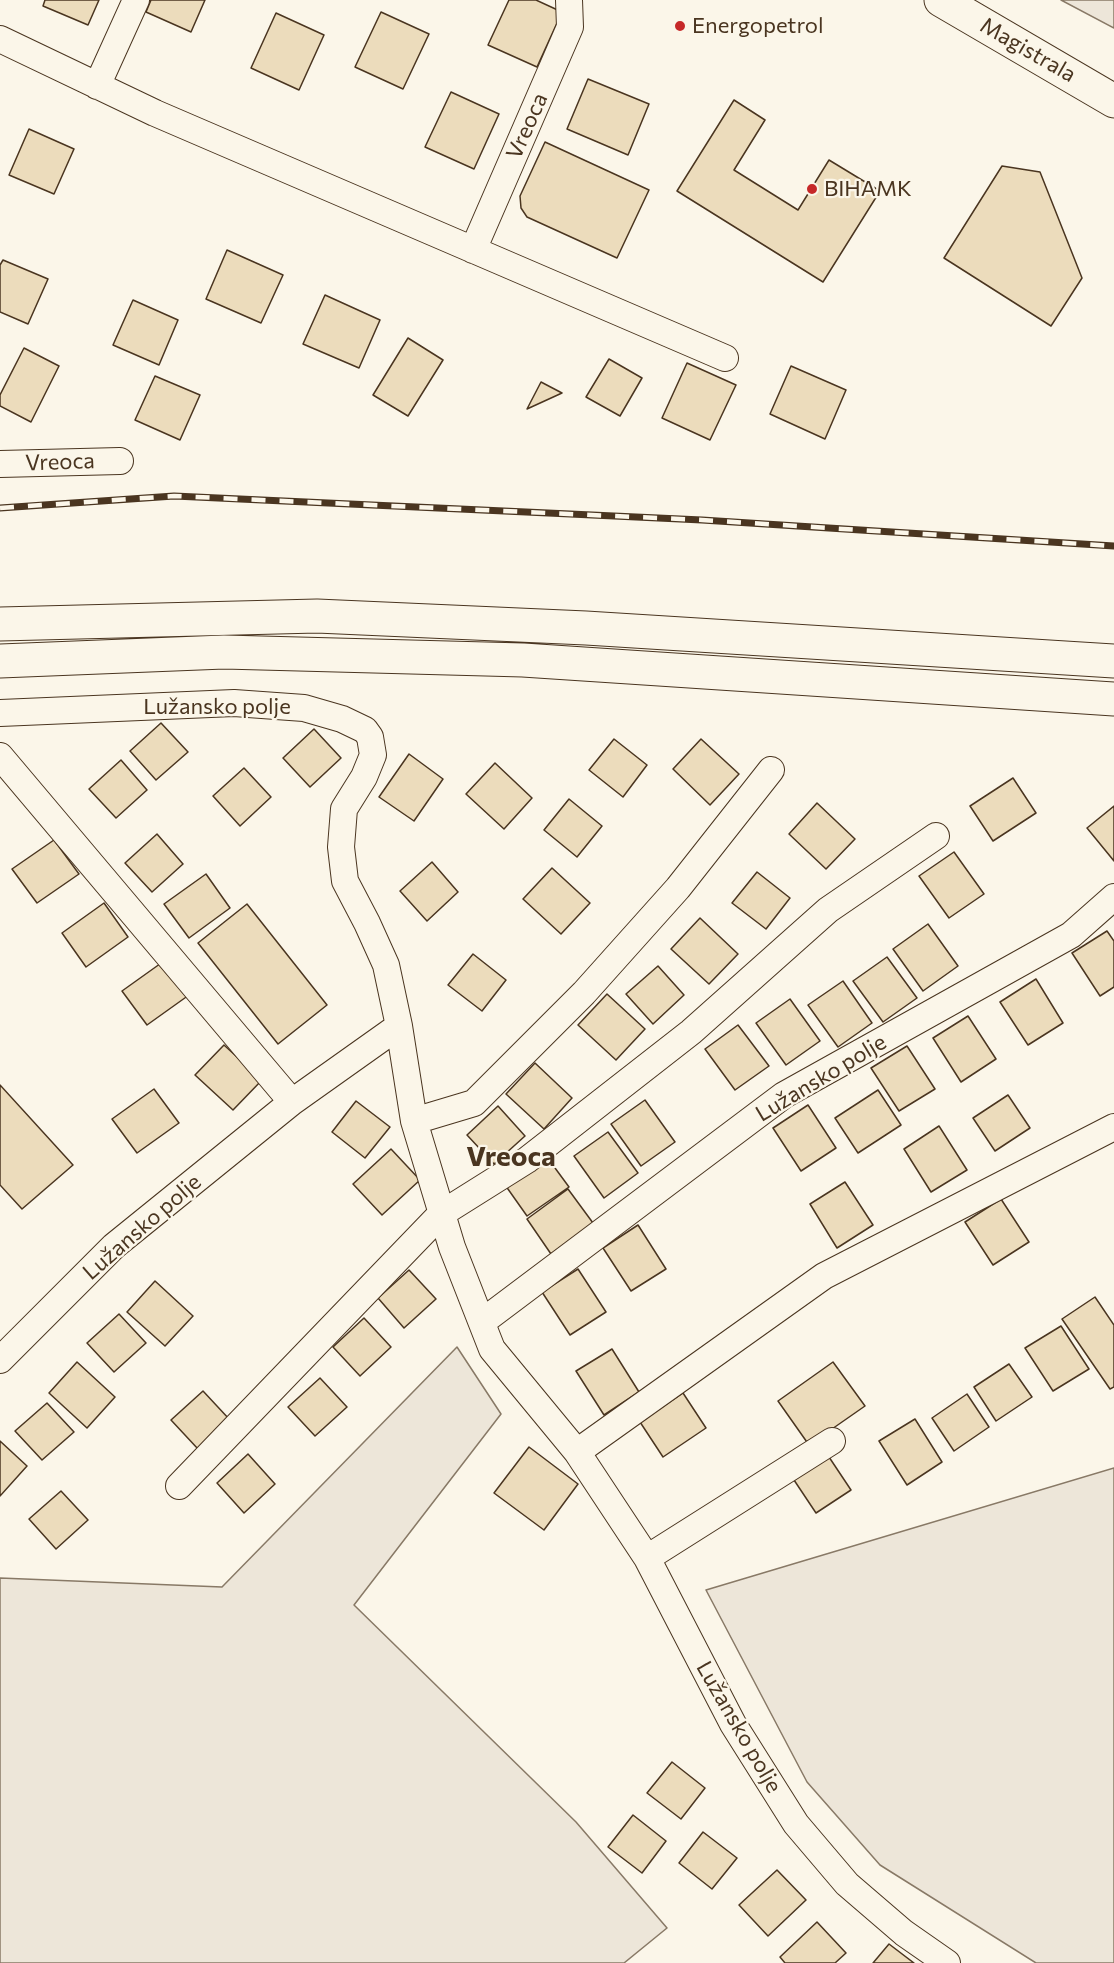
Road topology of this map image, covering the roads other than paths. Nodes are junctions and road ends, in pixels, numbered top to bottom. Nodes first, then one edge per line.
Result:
1 (136, 0) edge
2 (568, 0) edge
3 (941, 0) edge
4 (0, 39) edge
5 (97, 86) junction
6 (1114, 101) edge
7 (473, 250) junction
8 (724, 358) dead end
9 (120, 460) dead end
10 (0, 464) edge
11 (0, 624) edge
12 (0, 661) edge
13 (1114, 661) edge
14 (1114, 699) edge
15 (0, 713) edge
16 (0, 756) edge
17 (771, 770) dead end
18 (936, 836) dead end
19 (1114, 897) edge
20 (399, 1026) junction
21 (292, 1102) junction
22 (414, 1122) junction
23 (1114, 1127) edge
24 (441, 1214) junction
25 (482, 1322) junction
26 (0, 1360) edge
27 (832, 1441) dead end
28 (577, 1452) junction
29 (179, 1486) dead end
30 (647, 1558) junction
31 (947, 1963) edge

1 - 5 street
2 - 7 street, Vreoca
3 - 6 main road, Magistrala
4 - 5 street
5 - 7 street
7 - 8 street
9 - 10 street, Vreoca
11 - 13 main road
12 - 14 main road
15 - 20 street, Lužansko polje
16 - 21 street
17 - 22 street
18 - 24 street
19 - 25 street, Lužansko polje
20 - 21 street, Lužansko polje
20 - 22 street, Lužansko polje
21 - 26 street, Lužansko polje
22 - 24 street, Lužansko polje
23 - 28 street
24 - 25 street, Lužansko polje
24 - 29 street
25 - 28 street, Lužansko polje
27 - 30 street
28 - 30 street, Lužansko polje
30 - 31 street, Lužansko polje

